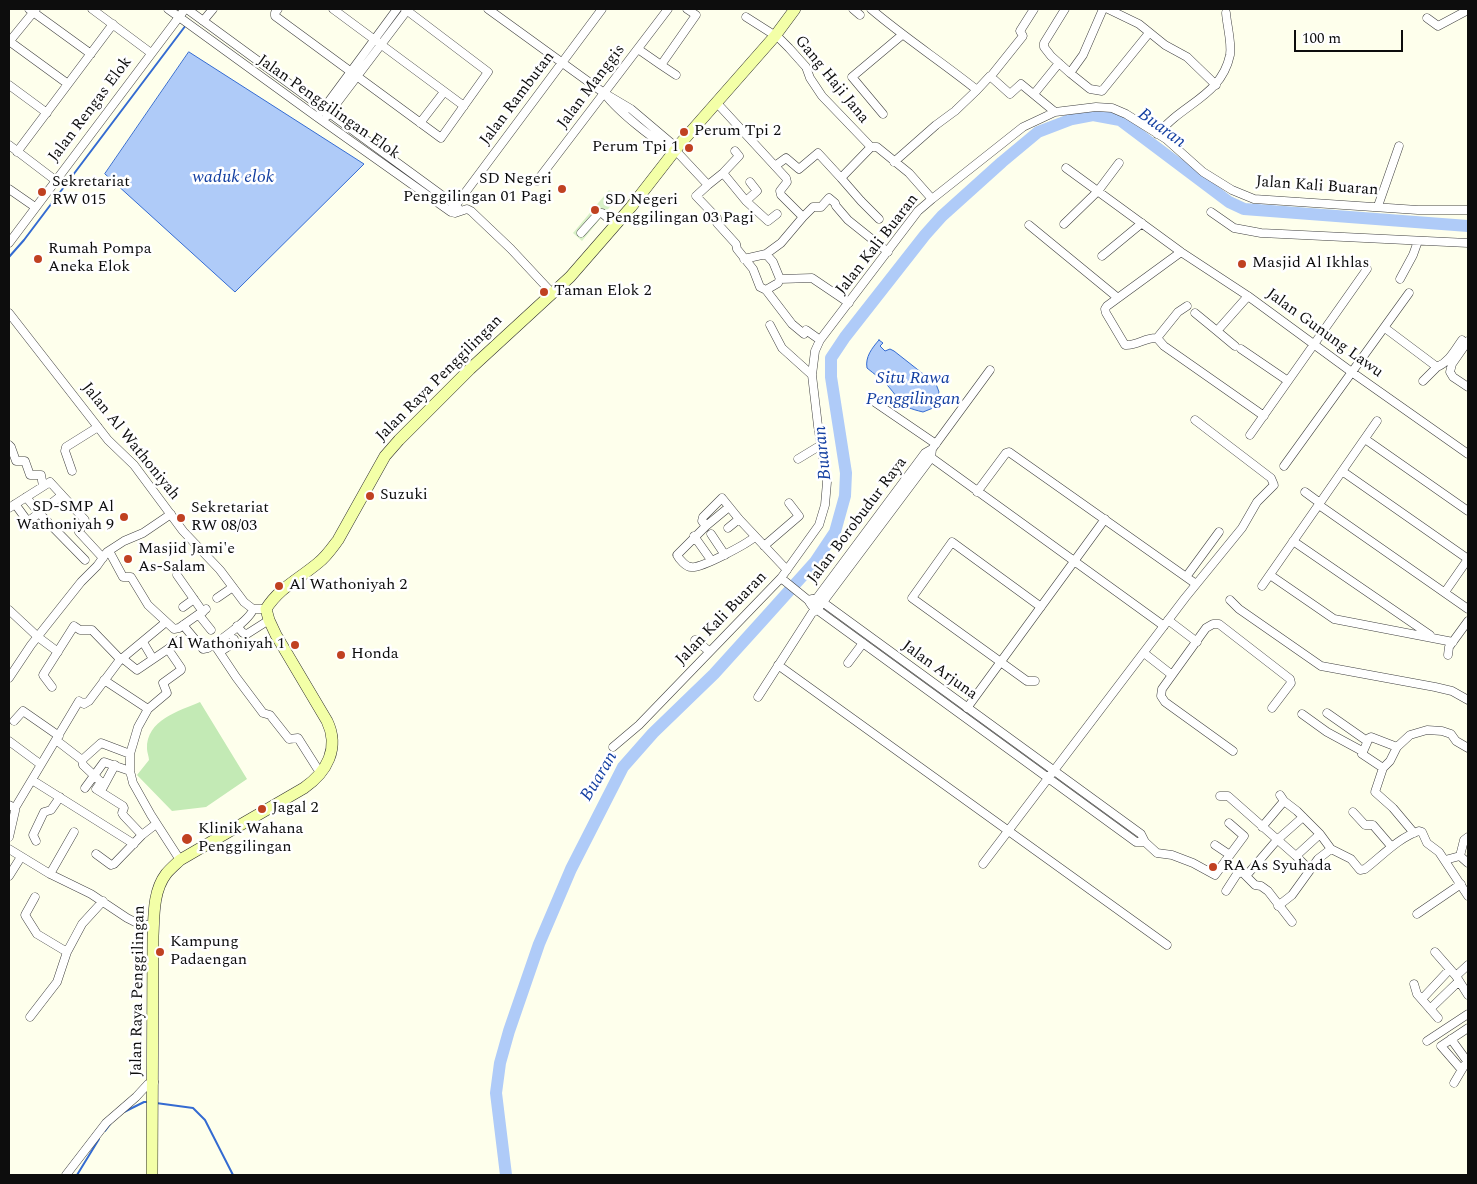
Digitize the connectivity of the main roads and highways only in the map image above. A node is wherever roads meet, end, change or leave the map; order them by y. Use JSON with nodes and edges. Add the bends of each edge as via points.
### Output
{"nodes":[{"id":1,"x":795,"y":9,"type":"edge"},
{"id":2,"x":152,"y":1175,"type":"edge"}],
"edges":[{"from":1,"to":2,"type":"main road","name":"Jalan Raya Penggilingan","via":[[586,260],[385,456],[331,550],[279,592],[267,615],[321,708],[332,730],[333,740],[329,758],[319,776],[304,788],[180,860],[160,885],[154,926]]}]}
